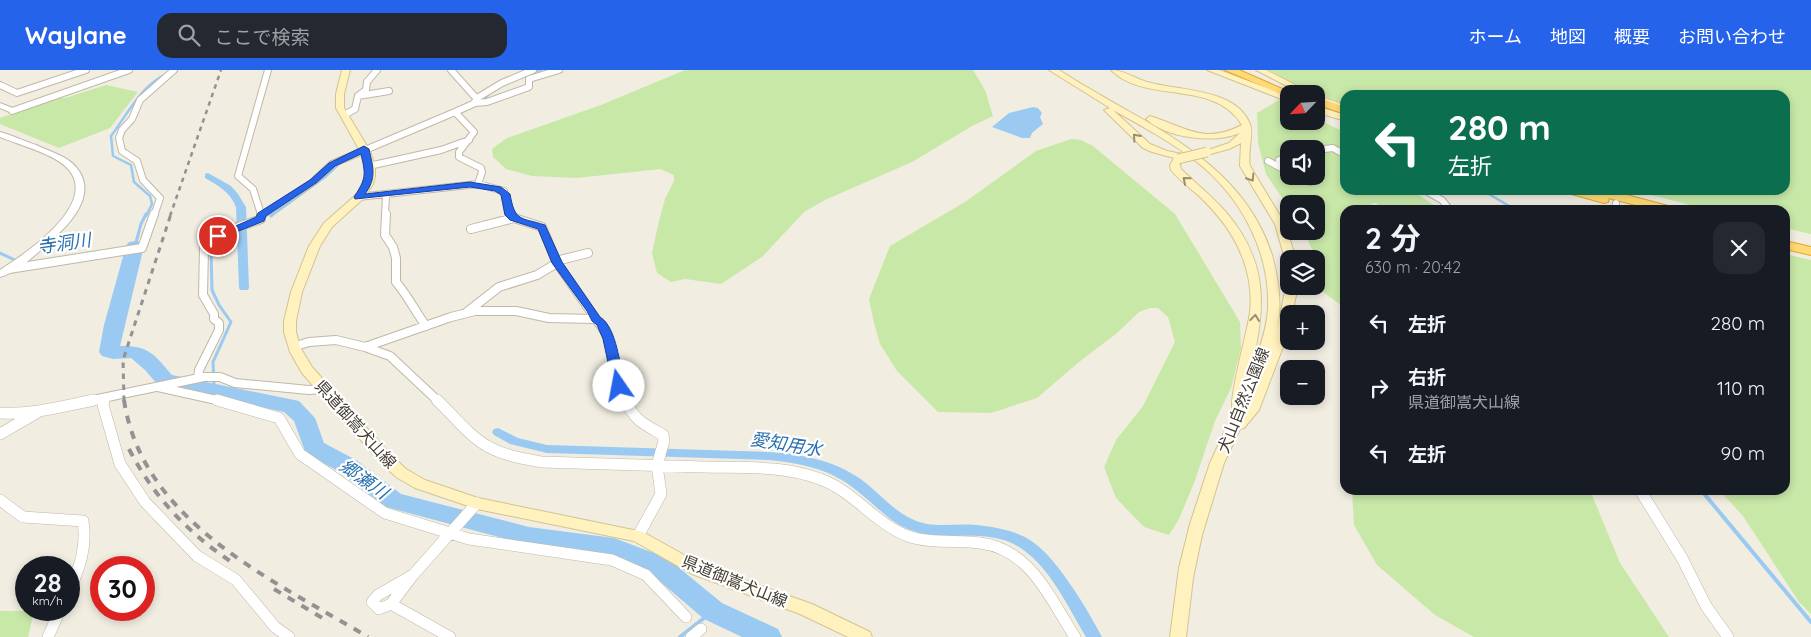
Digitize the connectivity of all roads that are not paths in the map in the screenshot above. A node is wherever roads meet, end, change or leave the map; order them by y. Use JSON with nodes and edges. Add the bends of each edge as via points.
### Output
{"nodes":[{"id":1,"x":86,"y":70,"type":"edge"},
{"id":2,"x":129,"y":70,"type":"edge"},
{"id":3,"x":268,"y":70,"type":"edge"},
{"id":4,"x":346,"y":70,"type":"edge"},
{"id":5,"x":377,"y":70,"type":"edge"},
{"id":6,"x":451,"y":70,"type":"edge"},
{"id":7,"x":533,"y":70,"type":"edge"},
{"id":8,"x":559,"y":70,"type":"edge"},
{"id":9,"x":1049,"y":70,"type":"edge"},
{"id":10,"x":1053,"y":70,"type":"edge"},
{"id":11,"x":1058,"y":70,"type":"edge"},
{"id":12,"x":1115,"y":70,"type":"edge"},
{"id":13,"x":1211,"y":70,"type":"edge"},
{"id":14,"x":1230,"y":70,"type":"edge"},
{"id":15,"x":1242,"y":70,"type":"edge"},
{"id":16,"x":1260,"y":70,"type":"edge"},
{"id":17,"x":173,"y":72,"type":"edge"},
{"id":18,"x":0,"y":85,"type":"edge"},
{"id":19,"x":1280,"y":85,"type":"edge"},
{"id":20,"x":1291,"y":85,"type":"edge"},
{"id":21,"x":1280,"y":90,"type":"edge"},
{"id":22,"x":388,"y":91,"type":"dead end"},
{"id":23,"x":358,"y":96,"type":"junction"},
{"id":24,"x":1280,"y":96,"type":"edge"},
{"id":25,"x":475,"y":100,"type":"junction"},
{"id":26,"x":1325,"y":101,"type":"edge"},
{"id":27,"x":0,"y":106,"type":"edge"},
{"id":28,"x":1340,"y":107,"type":"edge"},
{"id":29,"x":1325,"y":110,"type":"edge"},
{"id":30,"x":12,"y":111,"type":"junction"},
{"id":31,"x":455,"y":112,"type":"junction"},
{"id":32,"x":0,"y":115,"type":"edge"},
{"id":33,"x":344,"y":115,"type":"junction"},
{"id":34,"x":1340,"y":115,"type":"edge"},
{"id":35,"x":1246,"y":129,"type":"junction"},
{"id":36,"x":0,"y":134,"type":"edge"},
{"id":37,"x":470,"y":140,"type":"junction"},
{"id":38,"x":364,"y":149,"type":"junction"},
{"id":39,"x":1325,"y":149,"type":"edge"},
{"id":40,"x":1340,"y":152,"type":"edge"},
{"id":41,"x":1178,"y":158,"type":"junction"},
{"id":42,"x":1268,"y":160,"type":"dead end"},
{"id":43,"x":369,"y":166,"type":"junction"},
{"id":44,"x":1280,"y":167,"type":"edge"},
{"id":45,"x":478,"y":184,"type":"junction"},
{"id":46,"x":386,"y":195,"type":"junction"},
{"id":47,"x":1433,"y":195,"type":"edge"},
{"id":48,"x":1585,"y":195,"type":"edge"},
{"id":49,"x":1612,"y":195,"type":"edge"},
{"id":50,"x":358,"y":197,"type":"junction"},
{"id":51,"x":1446,"y":205,"type":"edge"},
{"id":52,"x":1612,"y":205,"type":"edge"},
{"id":53,"x":1650,"y":205,"type":"edge"},
{"id":54,"x":258,"y":218,"type":"junction"},
{"id":55,"x":514,"y":218,"type":"junction"},
{"id":56,"x":471,"y":229,"type":"dead end"},
{"id":57,"x":1790,"y":239,"type":"edge"},
{"id":58,"x":1811,"y":244,"type":"edge"},
{"id":59,"x":1790,"y":245,"type":"edge"},
{"id":60,"x":1288,"y":250,"type":"edge"},
{"id":61,"x":1811,"y":251,"type":"edge"},
{"id":62,"x":128,"y":252,"type":"joint"},
{"id":63,"x":588,"y":253,"type":"dead end"},
{"id":64,"x":557,"y":262,"type":"junction"},
{"id":65,"x":8,"y":269,"type":"edge"},
{"id":66,"x":1290,"y":295,"type":"edge"},
{"id":67,"x":467,"y":312,"type":"junction"},
{"id":68,"x":595,"y":319,"type":"junction"},
{"id":69,"x":426,"y":326,"type":"junction"},
{"id":70,"x":293,"y":347,"type":"junction"},
{"id":71,"x":366,"y":347,"type":"junction"},
{"id":72,"x":201,"y":378,"type":"junction"},
{"id":73,"x":161,"y":387,"type":"junction"},
{"id":74,"x":325,"y":389,"type":"junction"},
{"id":75,"x":104,"y":398,"type":"junction"},
{"id":76,"x":40,"y":410,"type":"junction"},
{"id":77,"x":0,"y":413,"type":"edge"},
{"id":78,"x":1238,"y":417,"type":"junction"},
{"id":79,"x":0,"y":434,"type":"edge"},
{"id":80,"x":1230,"y":437,"type":"junction"},
{"id":81,"x":657,"y":465,"type":"junction"},
{"id":82,"x":1643,"y":495,"type":"edge"},
{"id":83,"x":0,"y":500,"type":"edge"},
{"id":84,"x":473,"y":506,"type":"junction"},
{"id":85,"x":448,"y":534,"type":"junction"},
{"id":86,"x":638,"y":536,"type":"junction"},
{"id":87,"x":80,"y":563,"type":"edge"},
{"id":88,"x":413,"y":575,"type":"junction"},
{"id":89,"x":391,"y":604,"type":"junction"},
{"id":90,"x":686,"y":617,"type":"dead end"},
{"id":91,"x":55,"y":621,"type":"edge"},
{"id":92,"x":701,"y":629,"type":"dead end"},
{"id":93,"x":48,"y":637,"type":"edge"},
{"id":94,"x":289,"y":637,"type":"edge"},
{"id":95,"x":450,"y":637,"type":"edge"},
{"id":96,"x":691,"y":637,"type":"edge"},
{"id":97,"x":864,"y":637,"type":"edge"},
{"id":98,"x":1075,"y":637,"type":"edge"},
{"id":99,"x":1178,"y":637,"type":"edge"},
{"id":100,"x":1728,"y":637,"type":"edge"}],
"edges":[{"from":1,"to":18,"type":"street","via":[[17,93]]},
{"from":2,"to":30,"type":"street"},
{"from":3,"to":54,"type":"street","via":[[238,176],[256,192]]},
{"from":4,"to":33,"type":"main road","name":"県道御嵩犬山線","via":[[340,100]]},
{"from":5,"to":23,"type":"street","via":[[366,90]]},
{"from":6,"to":25,"type":"street"},
{"from":7,"to":25,"type":"street"},
{"from":8,"to":25,"type":"street","via":[[529,80],[529,87],[487,102]]},
{"from":41,"to":9,"type":"main road","one_way":true,"via":[[1146,148],[1112,113]]},
{"from":10,"to":78,"type":"main road","name":"犬山自然公園線","via":[[1148,126],[1201,162],[1229,189],[1256,226],[1272,274],[1274,309],[1263,354]]},
{"from":11,"to":35,"type":"main road","via":[[1135,112],[1183,133],[1217,137]]},
{"from":12,"to":35,"type":"main road","via":[[1132,80],[1217,100],[1241,114]]},
{"from":13,"to":24,"type":"main road"},
{"from":14,"to":21,"type":"highway"},
{"from":15,"to":19,"type":"highway"},
{"from":16,"to":20,"type":"main road"},
{"from":17,"to":62,"type":"street","via":[[140,100],[119,138],[122,152],[137,161],[143,180],[160,198],[142,248]]},
{"from":22,"to":23,"type":"street"},
{"from":23,"to":33,"type":"street","via":[[355,110]]},
{"from":25,"to":31,"type":"street"},
{"from":26,"to":28,"type":"highway"},
{"from":27,"to":30,"type":"street"},
{"from":29,"to":34,"type":"highway"},
{"from":30,"to":32,"type":"street"},
{"from":31,"to":37,"type":"street","via":[[474,132]]},
{"from":31,"to":38,"type":"street"},
{"from":33,"to":38,"type":"main road","name":"県道御嵩犬山線"},
{"from":35,"to":41,"type":"main road","bridge":true,"via":[[1240,141],[1232,145]]},
{"from":35,"to":60,"type":"main road","one_way":true,"via":[[1244,166],[1280,224]]},
{"from":36,"to":65,"type":"street","via":[[63,161],[73,168],[81,188],[70,216],[51,237]]},
{"from":37,"to":43,"type":"street"},
{"from":37,"to":45,"type":"street","via":[[459,152],[459,157],[481,168]]},
{"from":38,"to":43,"type":"main road","name":"県道御嵩犬山線"},
{"from":38,"to":54,"type":"street","via":[[332,164],[313,182]]},
{"from":39,"to":40,"type":"street","via":[[1333,148]]},
{"from":78,"to":41,"type":"main road","one_way":true,"via":[[1238,391],[1258,298],[1254,274],[1248,256],[1225,218],[1176,170]]},
{"from":42,"to":44,"type":"street"},
{"from":43,"to":50,"type":"main road","name":"県道御嵩犬山線","via":[[368,185]]},
{"from":45,"to":46,"type":"street"},
{"from":45,"to":55,"type":"street","via":[[504,191],[506,208]]},
{"from":46,"to":50,"type":"street"},
{"from":46,"to":69,"type":"street","via":[[386,235],[395,246],[396,282]]},
{"from":47,"to":51,"type":"street"},
{"from":48,"to":52,"type":"highway"},
{"from":49,"to":53,"type":"highway"},
{"from":50,"to":70,"type":"main road","name":"県道御嵩犬山線","via":[[327,227],[318,242],[290,312]]},
{"from":54,"to":72,"type":"street","via":[[218,236],[204,249],[203,295],[219,323],[219,330],[200,370]]},
{"from":55,"to":56,"type":"street"},
{"from":55,"to":64,"type":"street","via":[[542,227]]},
{"from":57,"to":58,"type":"highway"},
{"from":59,"to":61,"type":"highway"},
{"from":62,"to":65,"type":"street","via":[[103,253]]},
{"from":63,"to":64,"type":"street"},
{"from":64,"to":67,"type":"street","via":[[537,275],[499,287]]},
{"from":64,"to":68,"type":"street"},
{"from":66,"to":80,"type":"main road","via":[[1284,330],[1252,410]]},
{"from":67,"to":68,"type":"street","via":[[516,311],[549,318]]},
{"from":67,"to":69,"type":"street"},
{"from":68,"to":81,"type":"street","via":[[602,323],[608,339],[626,402],[641,423],[663,435]]},
{"from":69,"to":71,"type":"street"},
{"from":70,"to":71,"type":"street","via":[[336,340]]},
{"from":70,"to":74,"type":"main road","name":"県道御嵩犬山線","via":[[307,370]]},
{"from":71,"to":81,"type":"street","via":[[390,356],[481,442],[501,453],[529,461]]},
{"from":72,"to":73,"type":"street"},
{"from":72,"to":74,"type":"street","via":[[220,377],[244,384]]},
{"from":73,"to":75,"type":"street"},
{"from":73,"to":85,"type":"street","via":[[279,418],[285,423],[295,448],[308,461],[385,513]]},
{"from":74,"to":84,"type":"main road","name":"県道御嵩犬山線","via":[[401,473]]},
{"from":75,"to":76,"type":"street"},
{"from":75,"to":94,"type":"street","via":[[103,405],[120,464],[145,502],[197,556],[236,580],[275,627]]},
{"from":76,"to":77,"type":"street"},
{"from":76,"to":79,"type":"street"},
{"from":78,"to":80,"type":"main road","name":"犬山自然公園線"},
{"from":80,"to":99,"type":"main road","name":"犬山自然公園線","via":[[1216,464],[1191,550]]},
{"from":81,"to":86,"type":"street","via":[[661,494]]},
{"from":81,"to":98,"type":"street","via":[[798,471],[839,488],[883,523],[915,538],[999,546],[1033,571]]},
{"from":82,"to":100,"type":"street","via":[[1682,558],[1706,606]]},
{"from":83,"to":87,"type":"street","via":[[23,517],[83,521],[86,535]]},
{"from":84,"to":85,"type":"street"},
{"from":84,"to":86,"type":"main road","name":"県道御嵩犬山線"},
{"from":85,"to":88,"type":"street"},
{"from":85,"to":90,"type":"street","via":[[612,560],[646,574]]},
{"from":86,"to":97,"type":"main road","name":"県道御嵩犬山線","via":[[698,570],[806,609]]},
{"from":88,"to":89,"type":"street"},
{"from":88,"to":89,"type":"street","via":[[378,595],[372,602],[379,609]]},
{"from":89,"to":95,"type":"street"},
{"from":91,"to":93,"type":"street"},
{"from":92,"to":96,"type":"street"}]}
